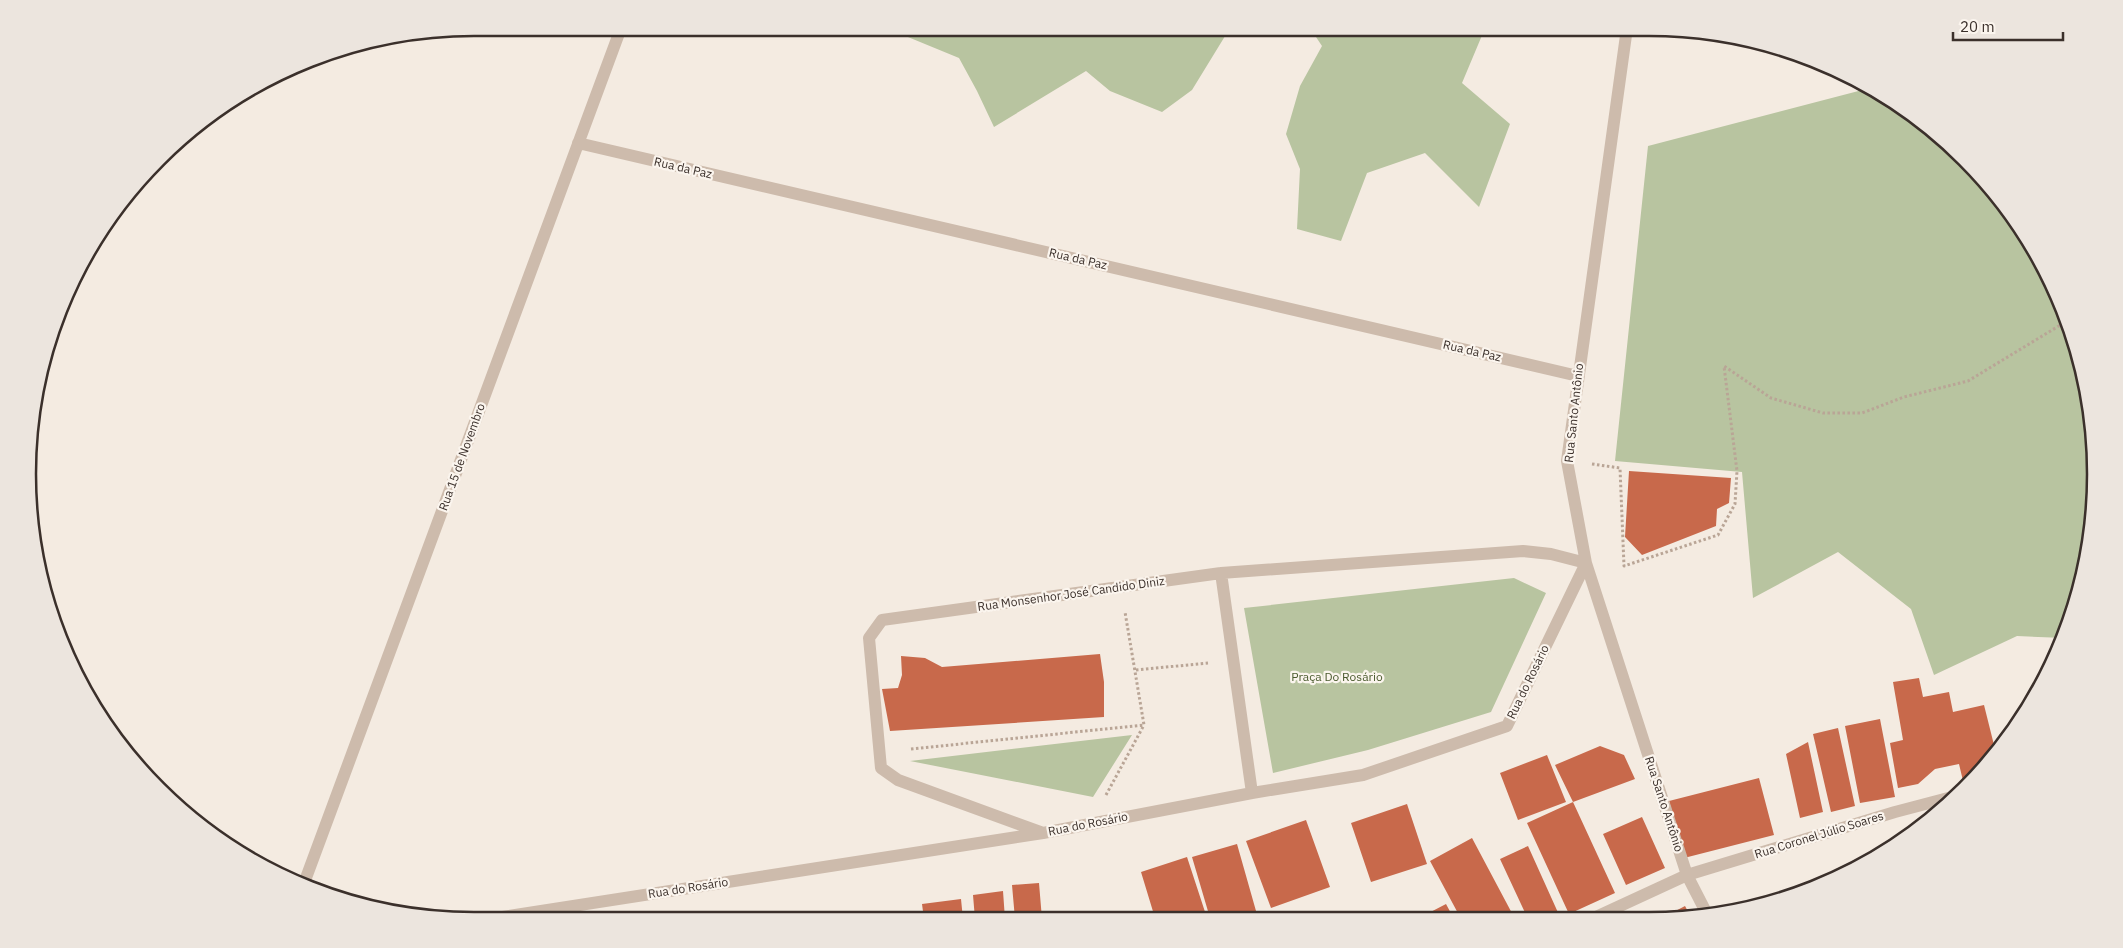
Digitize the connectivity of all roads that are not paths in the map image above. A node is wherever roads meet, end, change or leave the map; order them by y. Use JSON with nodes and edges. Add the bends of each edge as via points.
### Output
{"nodes":[{"id":1,"x":618,"y":36,"type":"edge"},
{"id":2,"x":1626,"y":36,"type":"edge"},
{"id":3,"x":578,"y":143,"type":"junction"},
{"id":4,"x":1578,"y":376,"type":"junction"},
{"id":5,"x":1586,"y":563,"type":"junction"},
{"id":6,"x":1221,"y":573,"type":"junction"},
{"id":7,"x":1252,"y":793,"type":"junction"},
{"id":8,"x":1942,"y":800,"type":"edge"},
{"id":9,"x":1043,"y":833,"type":"junction"},
{"id":10,"x":1687,"y":874,"type":"junction"},
{"id":11,"x":306,"y":878,"type":"edge"},
{"id":12,"x":1704,"y":908,"type":"edge"},
{"id":13,"x":569,"y":912,"type":"edge"},
{"id":14,"x":1607,"y":912,"type":"edge"}],
"edges":[{"from":1,"to":3,"type":"street","name":"Rua 15 de Novembro"},
{"from":2,"to":4,"type":"street","name":"Rua Santo Antônio"},
{"from":3,"to":4,"type":"street","name":"Rua da Paz"},
{"from":3,"to":11,"type":"street","name":"Rua 15 de Novembro"},
{"from":4,"to":5,"type":"street","name":"Rua Santo Antônio","via":[[1567,461]]},
{"from":5,"to":6,"type":"street","name":"Rua Monsenhor José Candido Diniz","via":[[1523,551]]},
{"from":5,"to":7,"type":"street","name":"Rua do Rosário","via":[[1507,726],[1363,775]]},
{"from":5,"to":10,"type":"street","name":"Rua Santo Antônio"},
{"from":6,"to":7,"type":"street"},
{"from":6,"to":9,"type":"street","name":"Rua Monsenhor José Candido Diniz","via":[[882,620],[869,638],[881,768],[898,780]]},
{"from":7,"to":9,"type":"street","name":"Rua do Rosário"},
{"from":8,"to":10,"type":"street","name":"Rua Coronel Júlio Soares"},
{"from":9,"to":13,"type":"street","name":"Rua do Rosário"},
{"from":10,"to":12,"type":"street","name":"Rua Santo Antônio"},
{"from":10,"to":14,"type":"street","name":"Rua Coronel Júlio Soares"}]}
